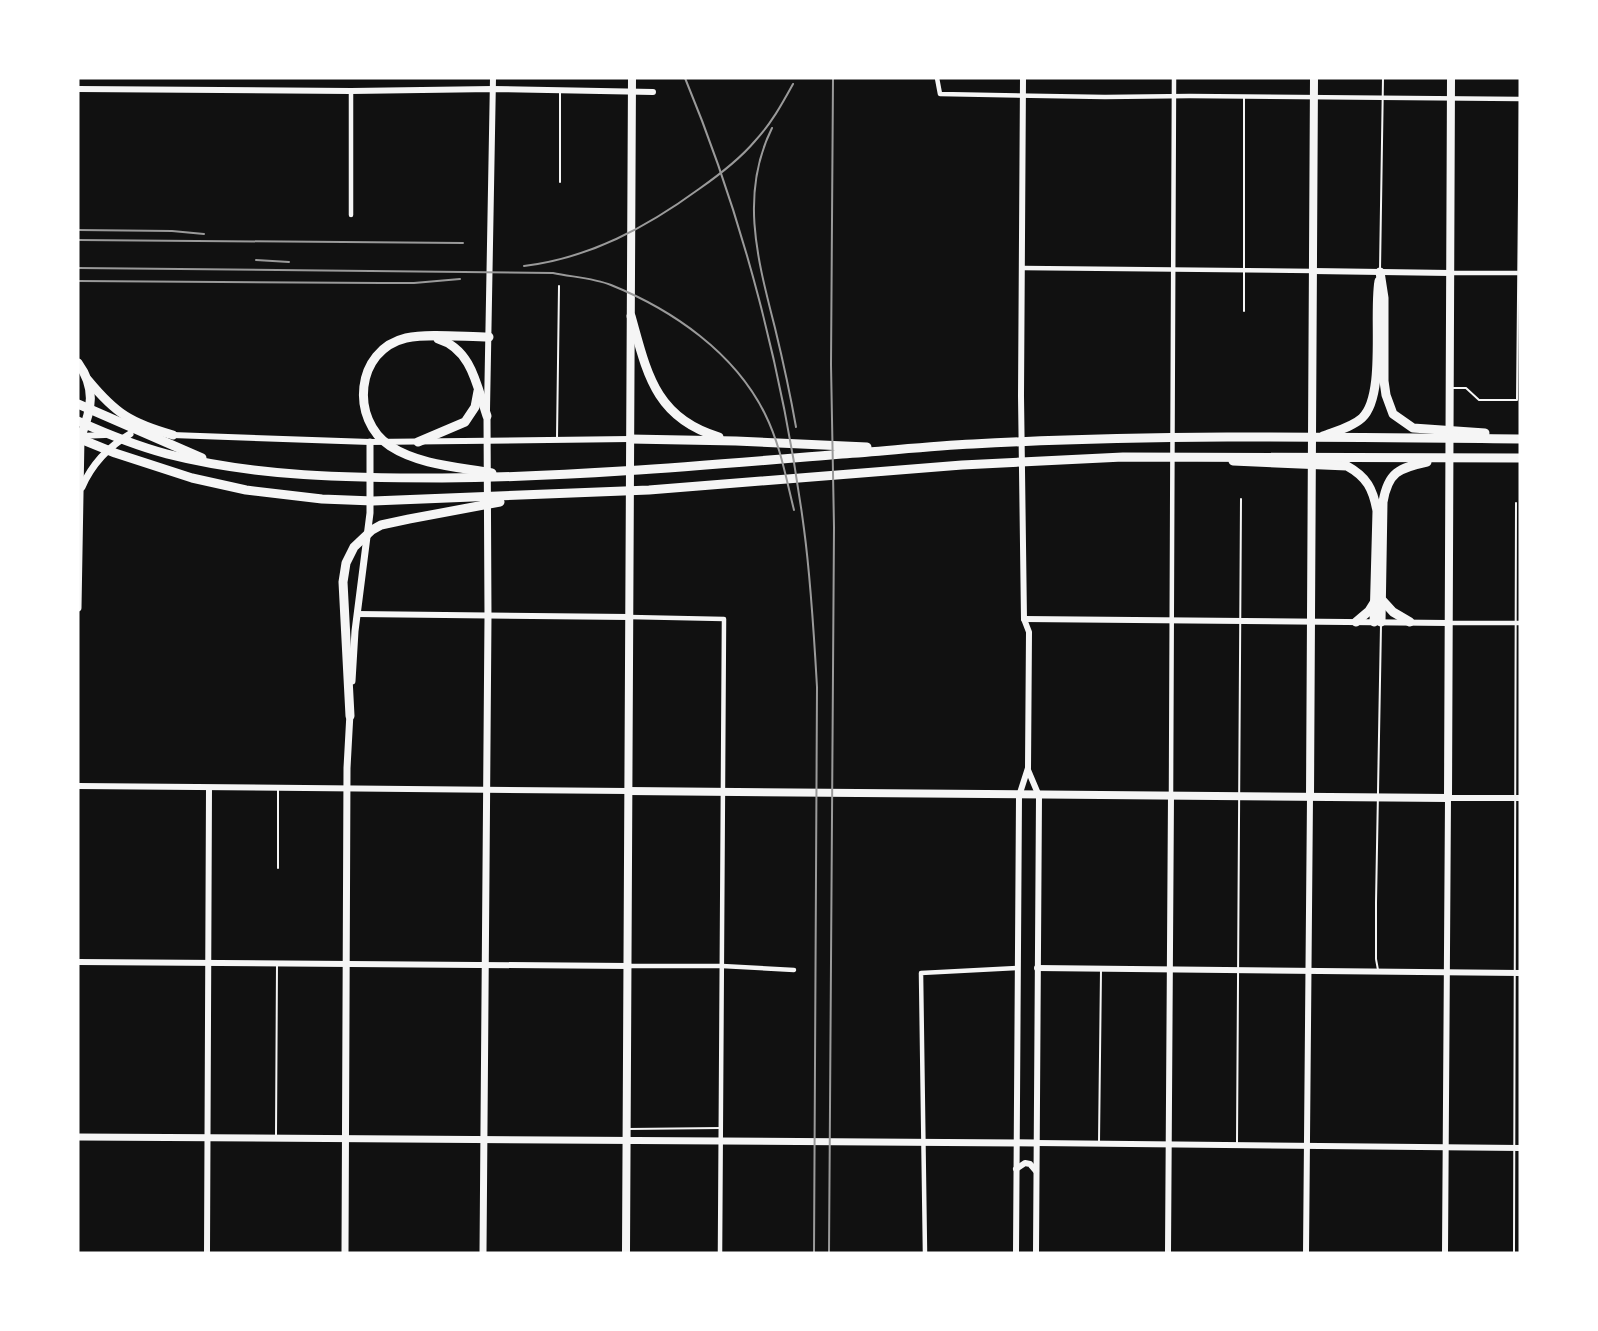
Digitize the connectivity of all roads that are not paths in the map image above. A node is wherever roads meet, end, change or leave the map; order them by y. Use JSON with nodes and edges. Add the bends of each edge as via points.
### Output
{"nodes":[{"id":1,"x":493,"y":78,"type":"edge"},
{"id":2,"x":632,"y":78,"type":"edge"},
{"id":3,"x":938,"y":78,"type":"edge"},
{"id":4,"x":1023,"y":78,"type":"edge"},
{"id":5,"x":1174,"y":78,"type":"edge"},
{"id":6,"x":1314,"y":78,"type":"edge"},
{"id":7,"x":1383,"y":78,"type":"edge"},
{"id":8,"x":1451,"y":78,"type":"edge"},
{"id":9,"x":78,"y":89,"type":"edge"},
{"id":10,"x":493,"y":89,"type":"junction"},
{"id":11,"x":560,"y":90,"type":"junction"},
{"id":12,"x":351,"y":91,"type":"junction"},
{"id":13,"x":653,"y":92,"type":"dead end"},
{"id":14,"x":1520,"y":93,"type":"edge"},
{"id":15,"x":1023,"y":94,"type":"junction"},
{"id":16,"x":1174,"y":97,"type":"junction"},
{"id":17,"x":1244,"y":97,"type":"junction"},
{"id":18,"x":1314,"y":98,"type":"junction"},
{"id":19,"x":1383,"y":98,"type":"junction"},
{"id":20,"x":1451,"y":98,"type":"junction"},
{"id":21,"x":1520,"y":99,"type":"edge"},
{"id":22,"x":560,"y":182,"type":"dead end"},
{"id":23,"x":351,"y":215,"type":"dead end"},
{"id":24,"x":1023,"y":268,"type":"junction"},
{"id":25,"x":1174,"y":271,"type":"junction"},
{"id":26,"x":1313,"y":271,"type":"junction"},
{"id":27,"x":1245,"y":272,"type":"junction"},
{"id":28,"x":1380,"y":272,"type":"junction"},
{"id":29,"x":1450,"y":273,"type":"junction"},
{"id":30,"x":1519,"y":273,"type":"edge"},
{"id":31,"x":559,"y":286,"type":"dead end"},
{"id":32,"x":1244,"y":311,"type":"dead end"},
{"id":33,"x":631,"y":315,"type":"joint"},
{"id":34,"x":428,"y":337,"type":"junction"},
{"id":35,"x":489,"y":338,"type":"junction"},
{"id":36,"x":635,"y":348,"type":"junction"},
{"id":37,"x":79,"y":364,"type":"edge"},
{"id":38,"x":88,"y":381,"type":"junction"},
{"id":39,"x":1450,"y":388,"type":"junction"},
{"id":40,"x":478,"y":389,"type":"junction"},
{"id":41,"x":78,"y":404,"type":"edge"},
{"id":42,"x":487,"y":416,"type":"junction"},
{"id":43,"x":78,"y":421,"type":"edge"},
{"id":44,"x":1412,"y":433,"type":"junction"},
{"id":45,"x":130,"y":434,"type":"junction"},
{"id":46,"x":173,"y":435,"type":"junction"},
{"id":47,"x":79,"y":436,"type":"edge"},
{"id":48,"x":1318,"y":437,"type":"junction"},
{"id":49,"x":1520,"y":438,"type":"edge"},
{"id":50,"x":630,"y":439,"type":"junction"},
{"id":51,"x":487,"y":440,"type":"junction"},
{"id":52,"x":557,"y":441,"type":"junction"},
{"id":53,"x":733,"y":441,"type":"junction"},
{"id":54,"x":370,"y":442,"type":"junction"},
{"id":55,"x":418,"y":442,"type":"junction"},
{"id":56,"x":906,"y":449,"type":"junction"},
{"id":57,"x":1520,"y":458,"type":"edge"},
{"id":58,"x":1412,"y":461,"type":"junction"},
{"id":59,"x":1347,"y":462,"type":"junction"},
{"id":60,"x":212,"y":463,"type":"junction"},
{"id":61,"x":512,"y":477,"type":"junction"},
{"id":62,"x":81,"y":490,"type":"junction"},
{"id":63,"x":532,"y":496,"type":"junction"},
{"id":64,"x":1242,"y":500,"type":"dead end"},
{"id":65,"x":1516,"y":503,"type":"dead end"},
{"id":66,"x":1379,"y":601,"type":"junction"},
{"id":67,"x":78,"y":608,"type":"edge"},
{"id":68,"x":357,"y":614,"type":"junction"},
{"id":69,"x":488,"y":616,"type":"junction"},
{"id":70,"x":629,"y":617,"type":"junction"},
{"id":71,"x":1024,"y":619,"type":"junction"},
{"id":72,"x":1173,"y":620,"type":"junction"},
{"id":73,"x":1241,"y":621,"type":"junction"},
{"id":74,"x":1311,"y":621,"type":"junction"},
{"id":75,"x":1356,"y":622,"type":"junction"},
{"id":76,"x":1378,"y":622,"type":"junction"},
{"id":77,"x":1410,"y":622,"type":"junction"},
{"id":78,"x":1448,"y":623,"type":"junction"},
{"id":79,"x":1519,"y":623,"type":"edge"},
{"id":80,"x":350,"y":716,"type":"junction"},
{"id":81,"x":1028,"y":768,"type":"junction"},
{"id":82,"x":78,"y":786,"type":"edge"},
{"id":83,"x":209,"y":788,"type":"junction"},
{"id":84,"x":278,"y":789,"type":"junction"},
{"id":85,"x":348,"y":789,"type":"junction"},
{"id":86,"x":487,"y":791,"type":"junction"},
{"id":87,"x":628,"y":791,"type":"junction"},
{"id":88,"x":1171,"y":795,"type":"junction"},
{"id":89,"x":1240,"y":796,"type":"junction"},
{"id":90,"x":1310,"y":796,"type":"junction"},
{"id":91,"x":1379,"y":797,"type":"junction"},
{"id":92,"x":1448,"y":798,"type":"junction"},
{"id":93,"x":1518,"y":798,"type":"edge"},
{"id":94,"x":278,"y":868,"type":"dead end"},
{"id":95,"x":78,"y":962,"type":"edge"},
{"id":96,"x":277,"y":962,"type":"junction"},
{"id":97,"x":208,"y":963,"type":"junction"},
{"id":98,"x":346,"y":963,"type":"junction"},
{"id":99,"x":486,"y":965,"type":"junction"},
{"id":100,"x":628,"y":966,"type":"junction"},
{"id":101,"x":722,"y":966,"type":"junction"},
{"id":102,"x":1017,"y":968,"type":"junction"},
{"id":103,"x":1037,"y":968,"type":"junction"},
{"id":104,"x":794,"y":970,"type":"dead end"},
{"id":105,"x":1101,"y":970,"type":"junction"},
{"id":106,"x":1170,"y":971,"type":"junction"},
{"id":107,"x":1239,"y":971,"type":"junction"},
{"id":108,"x":1308,"y":972,"type":"junction"},
{"id":109,"x":1378,"y":972,"type":"junction"},
{"id":110,"x":1447,"y":973,"type":"junction"},
{"id":111,"x":1517,"y":973,"type":"edge"},
{"id":112,"x":721,"y":1128,"type":"junction"},
{"id":113,"x":628,"y":1129,"type":"junction"},
{"id":114,"x":78,"y":1137,"type":"edge"},
{"id":115,"x":208,"y":1138,"type":"junction"},
{"id":116,"x":276,"y":1138,"type":"junction"},
{"id":117,"x":345,"y":1139,"type":"junction"},
{"id":118,"x":484,"y":1140,"type":"junction"},
{"id":119,"x":627,"y":1141,"type":"junction"},
{"id":120,"x":1036,"y":1143,"type":"junction"},
{"id":121,"x":1017,"y":1144,"type":"junction"},
{"id":122,"x":1099,"y":1144,"type":"junction"},
{"id":123,"x":1169,"y":1145,"type":"junction"},
{"id":124,"x":1237,"y":1146,"type":"junction"},
{"id":125,"x":1307,"y":1146,"type":"junction"},
{"id":126,"x":1445,"y":1147,"type":"junction"},
{"id":127,"x":1516,"y":1148,"type":"edge"},
{"id":128,"x":1016,"y":1169,"type":"junction"},
{"id":129,"x":1036,"y":1171,"type":"junction"},
{"id":130,"x":207,"y":1253,"type":"edge"},
{"id":131,"x":345,"y":1253,"type":"edge"},
{"id":132,"x":483,"y":1253,"type":"edge"},
{"id":133,"x":626,"y":1253,"type":"edge"},
{"id":134,"x":720,"y":1253,"type":"edge"},
{"id":135,"x":925,"y":1253,"type":"edge"},
{"id":136,"x":1016,"y":1253,"type":"edge"},
{"id":137,"x":1036,"y":1253,"type":"edge"},
{"id":138,"x":1168,"y":1253,"type":"edge"},
{"id":139,"x":1306,"y":1253,"type":"edge"},
{"id":140,"x":1445,"y":1253,"type":"edge"},
{"id":141,"x":1514,"y":1253,"type":"edge"}],
"edges":[{"from":1,"to":10,"type":"street"},
{"from":2,"to":33,"type":"main road"},
{"from":3,"to":15,"type":"street","via":[[940,94]]},
{"from":4,"to":15,"type":"street"},
{"from":5,"to":16,"type":"street"},
{"from":6,"to":18,"type":"main road"},
{"from":7,"to":19,"type":"lane"},
{"from":8,"to":20,"type":"main road"},
{"from":9,"to":12,"type":"street"},
{"from":10,"to":11,"type":"street"},
{"from":10,"to":12,"type":"street"},
{"from":10,"to":35,"type":"street"},
{"from":11,"to":13,"type":"street"},
{"from":11,"to":22,"type":"lane"},
{"from":12,"to":23,"type":"street"},
{"from":14,"to":21,"type":"lane"},
{"from":15,"to":16,"type":"street"},
{"from":15,"to":24,"type":"street"},
{"from":16,"to":17,"type":"street"},
{"from":16,"to":25,"type":"street"},
{"from":17,"to":18,"type":"street"},
{"from":17,"to":27,"type":"lane"},
{"from":18,"to":19,"type":"street"},
{"from":18,"to":26,"type":"main road"},
{"from":19,"to":20,"type":"street"},
{"from":19,"to":28,"type":"lane"},
{"from":20,"to":21,"type":"street"},
{"from":20,"to":29,"type":"main road"},
{"from":21,"to":30,"type":"lane"},
{"from":24,"to":25,"type":"street"},
{"from":24,"to":71,"type":"street"},
{"from":25,"to":27,"type":"street"},
{"from":25,"to":72,"type":"street"},
{"from":26,"to":27,"type":"street"},
{"from":26,"to":28,"type":"street"},
{"from":26,"to":74,"type":"main road"},
{"from":27,"to":32,"type":"lane"},
{"from":28,"to":29,"type":"street"},
{"from":28,"to":44,"type":"highway","via":[[1386,395],[1393,414]]},
{"from":28,"to":48,"type":"highway","via":[[1375,391],[1368,412],[1349,426]]},
{"from":29,"to":30,"type":"street"},
{"from":29,"to":39,"type":"main road"},
{"from":30,"to":39,"type":"lane","via":[[1517,400],[1479,400],[1466,388]]},
{"from":31,"to":52,"type":"lane"},
{"from":33,"to":36,"type":"highway"},
{"from":34,"to":35,"type":"highway"},
{"from":34,"to":40,"type":"highway","via":[[460,350],[468,360]]},
{"from":34,"to":61,"type":"highway","via":[[406,338],[384,348],[372,361],[363,395],[366,417],[375,433],[398,451],[425,461]]},
{"from":35,"to":42,"type":"street"},
{"from":36,"to":50,"type":"main road"},
{"from":36,"to":53,"type":"highway","via":[[655,389],[672,412],[693,428]]},
{"from":37,"to":38,"type":"highway"},
{"from":38,"to":46,"type":"highway","via":[[122,416]]},
{"from":38,"to":47,"type":"highway","via":[[92,398]]},
{"from":39,"to":78,"type":"main road"},
{"from":40,"to":42,"type":"highway"},
{"from":40,"to":55,"type":"highway","via":[[475,406],[465,422]]},
{"from":41,"to":60,"type":"highway"},
{"from":42,"to":51,"type":"main road"},
{"from":43,"to":60,"type":"highway","via":[[141,446]]},
{"from":44,"to":48,"type":"highway"},
{"from":44,"to":49,"type":"highway"},
{"from":45,"to":46,"type":"street"},
{"from":45,"to":47,"type":"street"},
{"from":45,"to":62,"type":"main road","via":[[99,458]]},
{"from":46,"to":54,"type":"street"},
{"from":47,"to":62,"type":"main road"},
{"from":47,"to":63,"type":"highway","via":[[114,453],[192,478],[246,490],[373,501]]},
{"from":48,"to":56,"type":"highway","via":[[1209,437]]},
{"from":50,"to":52,"type":"street"},
{"from":50,"to":53,"type":"highway"},
{"from":50,"to":70,"type":"main road"},
{"from":51,"to":52,"type":"street"},
{"from":51,"to":55,"type":"street"},
{"from":51,"to":69,"type":"main road"},
{"from":53,"to":56,"type":"highway"},
{"from":54,"to":55,"type":"street"},
{"from":54,"to":68,"type":"main road","via":[[370,513]]},
{"from":56,"to":61,"type":"highway"},
{"from":57,"to":58,"type":"highway"},
{"from":58,"to":59,"type":"highway"},
{"from":58,"to":66,"type":"highway","via":[[1395,473],[1386,487]]},
{"from":59,"to":63,"type":"highway","via":[[1233,462],[1221,456],[1123,457]]},
{"from":59,"to":66,"type":"highway","via":[[1369,483],[1374,495]]},
{"from":60,"to":61,"type":"highway","via":[[287,475]]},
{"from":62,"to":67,"type":"main road"},
{"from":63,"to":80,"type":"highway","via":[[381,525],[354,547],[343,582]]},
{"from":64,"to":73,"type":"lane"},
{"from":65,"to":79,"type":"lane"},
{"from":66,"to":75,"type":"highway"},
{"from":66,"to":76,"type":"highway"},
{"from":66,"to":77,"type":"highway"},
{"from":68,"to":69,"type":"street"},
{"from":68,"to":80,"type":"main road"},
{"from":69,"to":70,"type":"street"},
{"from":69,"to":86,"type":"main road"},
{"from":70,"to":87,"type":"main road"},
{"from":70,"to":101,"type":"street","via":[[724,619]]},
{"from":71,"to":72,"type":"street"},
{"from":71,"to":81,"type":"street","via":[[1029,632]]},
{"from":72,"to":73,"type":"street"},
{"from":72,"to":88,"type":"street"},
{"from":73,"to":74,"type":"street"},
{"from":73,"to":89,"type":"lane"},
{"from":74,"to":75,"type":"street"},
{"from":74,"to":90,"type":"main road"},
{"from":75,"to":76,"type":"street"},
{"from":76,"to":77,"type":"street"},
{"from":76,"to":91,"type":"lane"},
{"from":77,"to":78,"type":"street"},
{"from":78,"to":79,"type":"street"},
{"from":78,"to":92,"type":"main road"},
{"from":79,"to":93,"type":"lane"},
{"from":80,"to":85,"type":"main road"},
{"from":81,"to":102,"type":"street","via":[[1019,796]]},
{"from":81,"to":103,"type":"street","via":[[1039,796]]},
{"from":82,"to":83,"type":"street"},
{"from":83,"to":84,"type":"street"},
{"from":83,"to":97,"type":"street"},
{"from":84,"to":85,"type":"street"},
{"from":84,"to":94,"type":"lane"},
{"from":85,"to":86,"type":"street"},
{"from":85,"to":98,"type":"main road"},
{"from":86,"to":87,"type":"street"},
{"from":86,"to":99,"type":"main road"},
{"from":87,"to":88,"type":"main road"},
{"from":87,"to":100,"type":"main road"},
{"from":88,"to":89,"type":"main road"},
{"from":88,"to":106,"type":"street"},
{"from":89,"to":90,"type":"main road"},
{"from":89,"to":107,"type":"lane"},
{"from":90,"to":91,"type":"main road"},
{"from":90,"to":108,"type":"street"},
{"from":91,"to":92,"type":"main road"},
{"from":91,"to":109,"type":"lane"},
{"from":92,"to":93,"type":"street"},
{"from":92,"to":110,"type":"street"},
{"from":93,"to":111,"type":"lane"},
{"from":95,"to":97,"type":"street"},
{"from":96,"to":97,"type":"street"},
{"from":96,"to":98,"type":"street"},
{"from":96,"to":116,"type":"lane"},
{"from":97,"to":115,"type":"street"},
{"from":98,"to":99,"type":"street"},
{"from":98,"to":117,"type":"main road"},
{"from":99,"to":100,"type":"street"},
{"from":99,"to":118,"type":"main road"},
{"from":100,"to":101,"type":"street"},
{"from":100,"to":113,"type":"main road"},
{"from":101,"to":104,"type":"street"},
{"from":101,"to":112,"type":"street"},
{"from":102,"to":121,"type":"street"},
{"from":102,"to":135,"type":"street","via":[[921,973]]},
{"from":103,"to":105,"type":"street"},
{"from":103,"to":120,"type":"street"},
{"from":105,"to":106,"type":"street"},
{"from":105,"to":122,"type":"lane"},
{"from":106,"to":107,"type":"street"},
{"from":106,"to":123,"type":"street"},
{"from":107,"to":108,"type":"street"},
{"from":107,"to":124,"type":"lane"},
{"from":108,"to":109,"type":"street"},
{"from":108,"to":125,"type":"street"},
{"from":109,"to":110,"type":"street"},
{"from":110,"to":111,"type":"street"},
{"from":110,"to":126,"type":"street"},
{"from":111,"to":127,"type":"lane"},
{"from":112,"to":113,"type":"lane"},
{"from":112,"to":134,"type":"street"},
{"from":113,"to":119,"type":"main road"},
{"from":114,"to":115,"type":"main road"},
{"from":115,"to":116,"type":"main road"},
{"from":115,"to":130,"type":"street"},
{"from":116,"to":117,"type":"main road"},
{"from":117,"to":118,"type":"main road"},
{"from":117,"to":131,"type":"main road"},
{"from":118,"to":119,"type":"main road"},
{"from":118,"to":132,"type":"main road"},
{"from":119,"to":121,"type":"main road"},
{"from":119,"to":133,"type":"main road"},
{"from":120,"to":121,"type":"main road"},
{"from":120,"to":122,"type":"street"},
{"from":120,"to":129,"type":"street"},
{"from":121,"to":128,"type":"street"},
{"from":122,"to":123,"type":"street"},
{"from":123,"to":124,"type":"street"},
{"from":123,"to":138,"type":"street"},
{"from":124,"to":125,"type":"street"},
{"from":125,"to":126,"type":"street"},
{"from":125,"to":139,"type":"street"},
{"from":126,"to":127,"type":"street"},
{"from":126,"to":140,"type":"street"},
{"from":127,"to":141,"type":"lane"},
{"from":128,"to":129,"type":"street","via":[[1025,1163]]},
{"from":128,"to":136,"type":"street"},
{"from":129,"to":137,"type":"street"}]}
